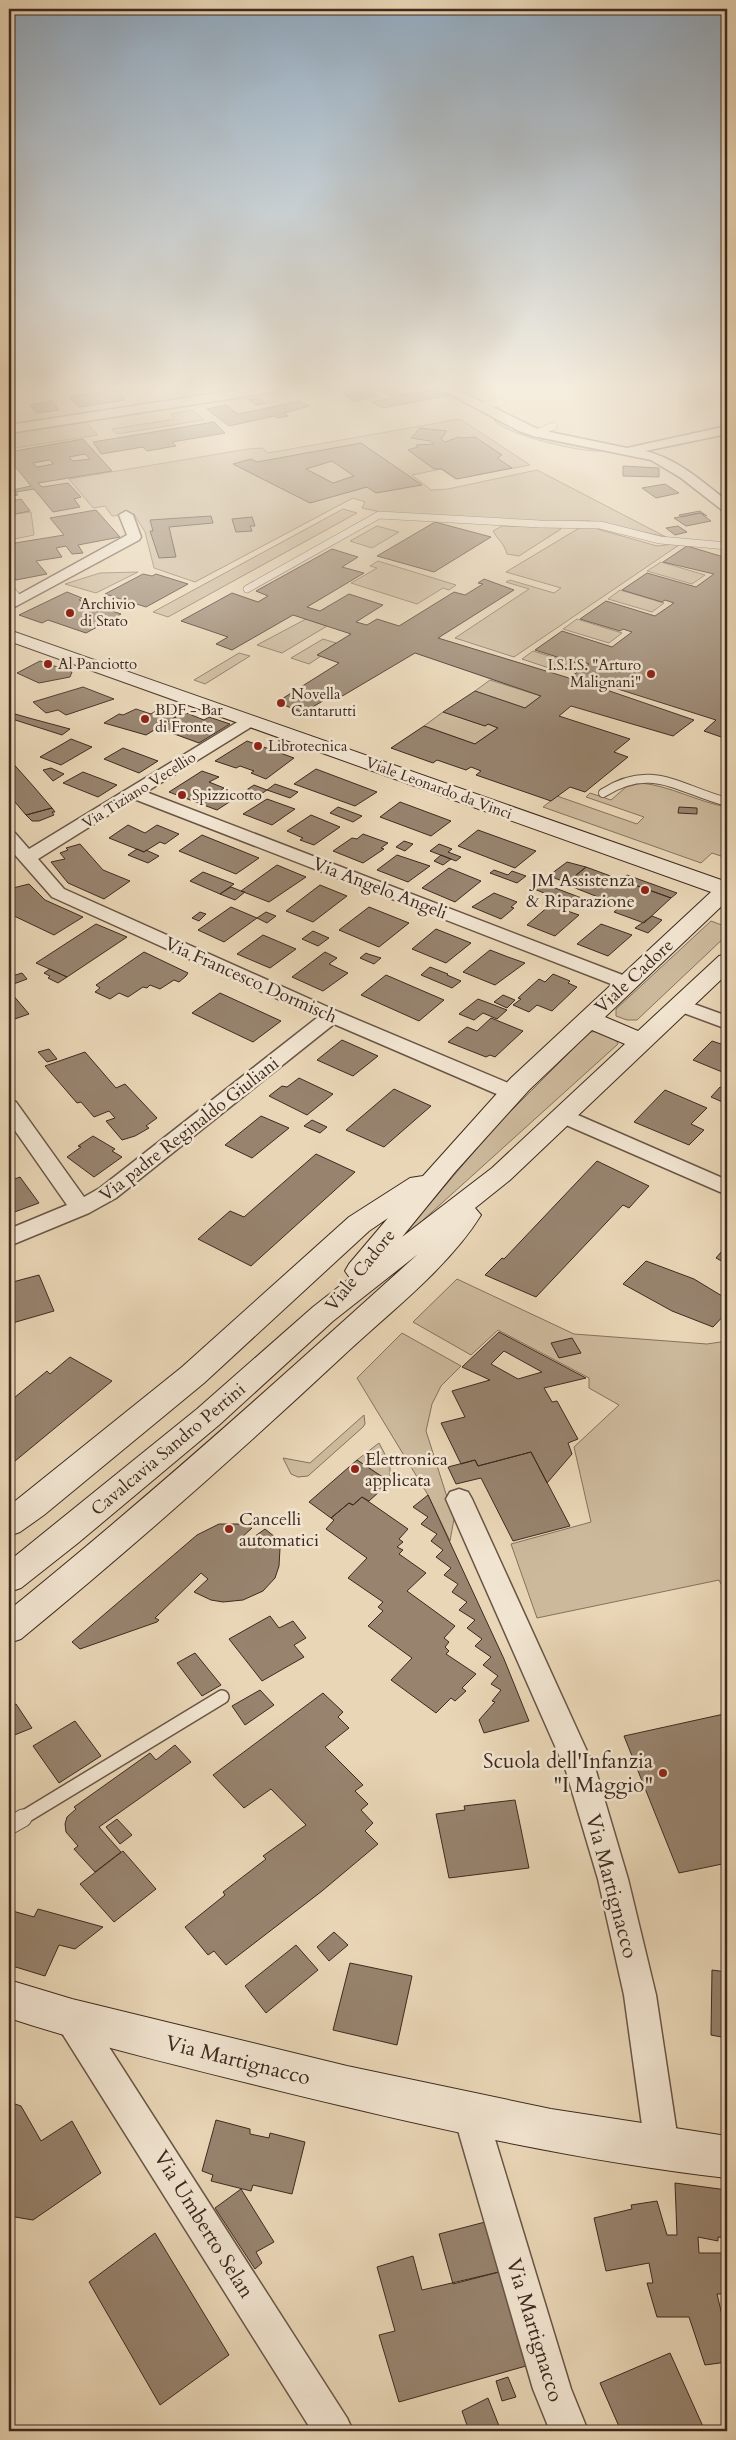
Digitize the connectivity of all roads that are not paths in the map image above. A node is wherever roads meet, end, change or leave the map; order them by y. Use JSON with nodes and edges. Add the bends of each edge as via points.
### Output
{"nodes":[{"id":1,"x":126,"y":515,"type":"dead end"},
{"id":2,"x":727,"y":546,"type":"edge"},
{"id":3,"x":9,"y":586,"type":"edge"},
{"id":4,"x":246,"y":589,"type":"dead end"},
{"id":5,"x":14,"y":603,"type":"edge"},
{"id":6,"x":9,"y":635,"type":"edge"},
{"id":7,"x":250,"y":721,"type":"junction"},
{"id":8,"x":133,"y":793,"type":"junction"},
{"id":9,"x":603,"y":793,"type":"dead end"},
{"id":10,"x":727,"y":802,"type":"edge"},
{"id":11,"x":9,"y":838,"type":"edge"},
{"id":12,"x":27,"y":858,"type":"junction"},
{"id":13,"x":727,"y":890,"type":"edge"},
{"id":14,"x":727,"y":961,"type":"edge"},
{"id":15,"x":626,"y":983,"type":"junction"},
{"id":16,"x":680,"y":1005,"type":"junction"},
{"id":17,"x":332,"y":1016,"type":"junction"},
{"id":18,"x":591,"y":1016,"type":"junction"},
{"id":19,"x":727,"y":1023,"type":"edge"},
{"id":20,"x":645,"y":1038,"type":"junction"},
{"id":21,"x":513,"y":1093,"type":"junction"},
{"id":22,"x":9,"y":1106,"type":"edge"},
{"id":23,"x":564,"y":1116,"type":"junction"},
{"id":24,"x":446,"y":1166,"type":"junction"},
{"id":25,"x":500,"y":1174,"type":"junction"},
{"id":26,"x":727,"y":1188,"type":"edge"},
{"id":27,"x":81,"y":1208,"type":"junction"},
{"id":28,"x":9,"y":1238,"type":"edge"},
{"id":29,"x":323,"y":1314,"type":"junction"},
{"id":30,"x":459,"y":1499,"type":"dead end"},
{"id":31,"x":21,"y":1515,"type":"edge"},
{"id":32,"x":9,"y":1530,"type":"edge"},
{"id":33,"x":9,"y":1579,"type":"edge"},
{"id":34,"x":9,"y":1629,"type":"edge"},
{"id":35,"x":222,"y":1697,"type":"dead end"},
{"id":36,"x":9,"y":1826,"type":"edge"},
{"id":37,"x":9,"y":1999,"type":"edge"},
{"id":38,"x":72,"y":2019,"type":"junction"},
{"id":39,"x":470,"y":2112,"type":"junction"},
{"id":40,"x":662,"y":2147,"type":"junction"},
{"id":41,"x":727,"y":2158,"type":"edge"},
{"id":42,"x":334,"y":2431,"type":"edge"},
{"id":43,"x":569,"y":2431,"type":"edge"}],
"edges":[{"from":1,"to":5,"type":"street","via":[[134,537]]},
{"from":2,"to":4,"type":"lane","via":[[660,540],[600,525],[379,515]]},
{"from":3,"to":5,"type":"lane"},
{"from":6,"to":7,"type":"main road","name":"Viale Leonardo da Vinci"},
{"from":7,"to":8,"type":"street","name":"Via Tiziano Vecellio"},
{"from":7,"to":13,"type":"main road","name":"Viale Leonardo da Vinci"},
{"from":8,"to":12,"type":"street","name":"Via Tiziano Vecellio"},
{"from":8,"to":15,"type":"street","name":"Via Angelo Angeli"},
{"from":9,"to":10,"type":"lane","via":[[621,780],[646,777]]},
{"from":11,"to":12,"type":"street","name":"Via Francesco Dormisch"},
{"from":12,"to":17,"type":"street","name":"Via Francesco Dormisch","via":[[58,893]]},
{"from":13,"to":15,"type":"main road","name":"Viale Cadore"},
{"from":14,"to":16,"type":"main road","name":"Viale Cadore"},
{"from":15,"to":18,"type":"main road","name":"Viale Cadore"},
{"from":16,"to":19,"type":"street"},
{"from":16,"to":20,"type":"main road","name":"Viale Cadore"},
{"from":17,"to":21,"type":"street","name":"Via Francesco Dormisch"},
{"from":17,"to":27,"type":"street","name":"Via padre Reginaldo Giuliani","via":[[117,1188]]},
{"from":18,"to":20,"type":"main road"},
{"from":18,"to":21,"type":"main road","name":"Viale Cadore"},
{"from":20,"to":23,"type":"main road","name":"Viale Cadore"},
{"from":21,"to":24,"type":"main road","name":"Viale Cadore"},
{"from":22,"to":27,"type":"street"},
{"from":23,"to":25,"type":"main road","name":"Viale Cadore"},
{"from":23,"to":26,"type":"street"},
{"from":24,"to":29,"type":"main road","name":"Viale Cadore"},
{"from":24,"to":31,"type":"main road","via":[[359,1224],[193,1375]]},
{"from":25,"to":29,"type":"main road","name":"Viale Cadore"},
{"from":25,"to":34,"type":"main road","via":[[434,1255],[237,1436]]},
{"from":27,"to":28,"type":"street","name":"Via padre Reginaldo Giuliani"},
{"from":29,"to":33,"type":"main road","name":"Cavalcavia Sandro Pertini","via":[[208,1417]]},
{"from":30,"to":40,"type":"street","name":"Via Martignacco","via":[[581,1771],[613,1879],[640,1995]]},
{"from":31,"to":32,"type":"main road"},
{"from":35,"to":36,"type":"lane"},
{"from":37,"to":38,"type":"main road","name":"Via Martignacco"},
{"from":38,"to":39,"type":"main road","name":"Via Martignacco","via":[[347,2087]]},
{"from":38,"to":42,"type":"street","name":"Via Umberto Selan"},
{"from":39,"to":40,"type":"main road","name":"Via Martignacco","via":[[551,2130]]},
{"from":39,"to":43,"type":"street","name":"Via Martignacco","via":[[552,2389]]},
{"from":40,"to":41,"type":"main road","name":"Via Martignacco"}]}
